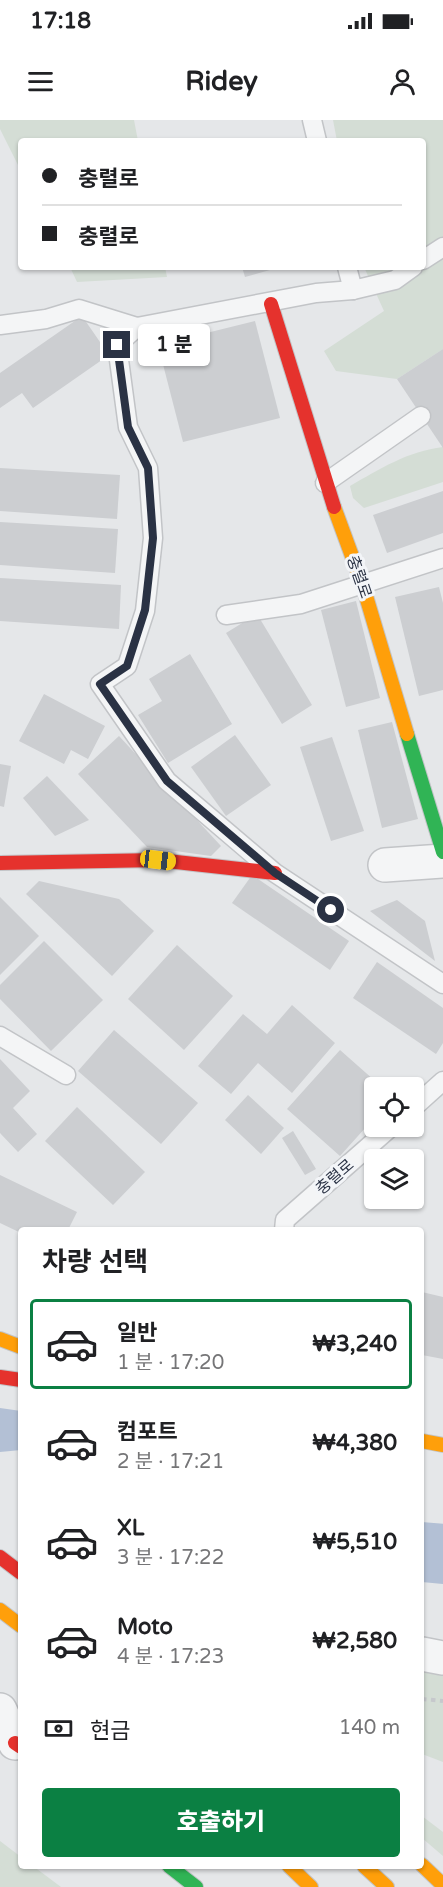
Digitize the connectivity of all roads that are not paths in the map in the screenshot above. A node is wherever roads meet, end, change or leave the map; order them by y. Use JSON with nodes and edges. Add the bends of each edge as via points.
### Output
{"nodes":[{"id":1,"x":312,"y":120,"type":"edge"},
{"id":2,"x":316,"y":138,"type":"edge"},
{"id":3,"x":443,"y":247,"type":"edge"},
{"id":4,"x":426,"y":258,"type":"edge"},
{"id":5,"x":348,"y":270,"type":"edge"},
{"id":6,"x":409,"y":270,"type":"edge"},
{"id":7,"x":353,"y":290,"type":"junction"},
{"id":8,"x":271,"y":304,"type":"junction"},
{"id":9,"x":0,"y":325,"type":"edge"},
{"id":10,"x":136,"y":327,"type":"junction"},
{"id":11,"x":421,"y":416,"type":"dead end"},
{"id":12,"x":325,"y":483,"type":"junction"},
{"id":13,"x":443,"y":558,"type":"edge"},
{"id":14,"x":363,"y":586,"type":"junction"},
{"id":15,"x":226,"y":615,"type":"dead end"},
{"id":16,"x":443,"y":852,"type":"edge"},
{"id":17,"x":443,"y":861,"type":"edge"},
{"id":18,"x":0,"y":863,"type":"edge"},
{"id":19,"x":385,"y":865,"type":"dead end"},
{"id":20,"x":275,"y":873,"type":"junction"},
{"id":21,"x":443,"y":984,"type":"edge"},
{"id":22,"x":0,"y":1036,"type":"edge"},
{"id":23,"x":66,"y":1075,"type":"dead end"},
{"id":24,"x":443,"y":1081,"type":"edge"},
{"id":25,"x":424,"y":1098,"type":"edge"},
{"id":26,"x":379,"y":1137,"type":"edge"},
{"id":27,"x":284,"y":1227,"type":"edge"},
{"id":28,"x":0,"y":1339,"type":"edge"},
{"id":29,"x":18,"y":1346,"type":"edge"},
{"id":30,"x":0,"y":1377,"type":"edge"},
{"id":31,"x":18,"y":1380,"type":"edge"},
{"id":32,"x":424,"y":1442,"type":"edge"},
{"id":33,"x":443,"y":1445,"type":"edge"},
{"id":34,"x":0,"y":1557,"type":"edge"},
{"id":35,"x":18,"y":1571,"type":"edge"},
{"id":36,"x":0,"y":1610,"type":"edge"},
{"id":37,"x":18,"y":1624,"type":"edge"},
{"id":38,"x":424,"y":1654,"type":"edge"},
{"id":39,"x":443,"y":1658,"type":"edge"},
{"id":40,"x":0,"y":1710,"type":"edge"},
{"id":41,"x":14,"y":1744,"type":"edge"},
{"id":42,"x":424,"y":1867,"type":"edge"},
{"id":43,"x":173,"y":1869,"type":"edge"},
{"id":44,"x":292,"y":1869,"type":"edge"},
{"id":45,"x":367,"y":1869,"type":"edge"},
{"id":46,"x":443,"y":1885,"type":"edge"},
{"id":47,"x":196,"y":1887,"type":"edge"},
{"id":48,"x":311,"y":1887,"type":"edge"},
{"id":49,"x":387,"y":1887,"type":"edge"}],
"edges":[{"from":1,"to":2,"type":"lane"},
{"from":3,"to":4,"type":"lane"},
{"from":5,"to":7,"type":"lane"},
{"from":6,"to":7,"type":"lane","via":[[395,280]]},
{"from":7,"to":8,"type":"lane","via":[[316,293]]},
{"from":8,"to":10,"type":"lane"},
{"from":8,"to":12,"type":"main road","name":"충렬로"},
{"from":9,"to":10,"type":"lane","via":[[46,319],[78,309]]},
{"from":10,"to":20,"type":"lane","via":[[117,345],[128,427],[148,468],[153,538],[150,569],[145,610],[127,666],[100,684],[167,781]]},
{"from":11,"to":12,"type":"lane"},
{"from":12,"to":14,"type":"main road","name":"충렬로"},
{"from":13,"to":14,"type":"lane"},
{"from":14,"to":15,"type":"lane","via":[[301,604]]},
{"from":14,"to":16,"type":"main road","name":"충렬로"},
{"from":17,"to":19,"type":"street"},
{"from":18,"to":20,"type":"main road","via":[[158,860]]},
{"from":20,"to":21,"type":"lane"},
{"from":22,"to":23,"type":"lane"},
{"from":24,"to":25,"type":"lane"},
{"from":26,"to":27,"type":"lane","name":"충렬로","via":[[285,1220]]},
{"from":28,"to":29,"type":"main road"},
{"from":30,"to":31,"type":"main road"},
{"from":32,"to":33,"type":"main road"},
{"from":34,"to":35,"type":"main road"},
{"from":36,"to":37,"type":"main road"},
{"from":38,"to":39,"type":"street"},
{"from":40,"to":41,"type":"street"},
{"from":42,"to":46,"type":"main road"},
{"from":43,"to":47,"type":"main road"},
{"from":44,"to":48,"type":"main road"},
{"from":45,"to":49,"type":"main road"}]}
